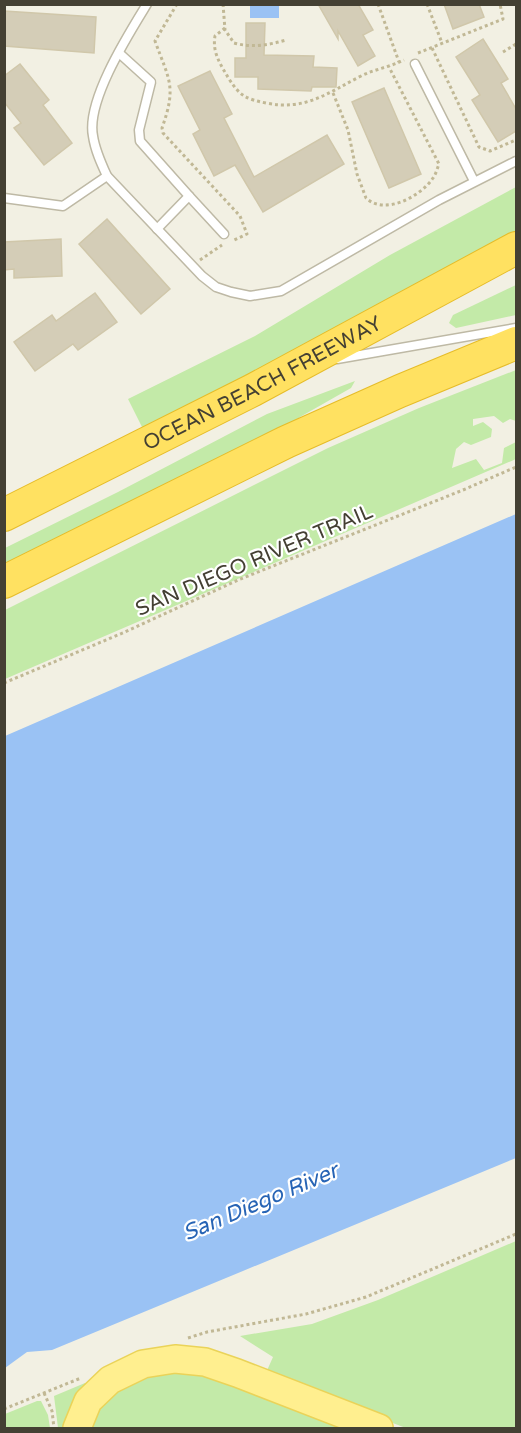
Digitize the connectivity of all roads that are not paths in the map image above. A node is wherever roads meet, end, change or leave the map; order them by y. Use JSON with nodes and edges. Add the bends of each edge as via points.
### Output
{"nodes":[{"id":1,"x":147,"y":4,"type":"edge"},
{"id":2,"x":119,"y":53,"type":"junction"},
{"id":3,"x":415,"y":64,"type":"dead end"},
{"id":4,"x":516,"y":161,"type":"edge"},
{"id":5,"x":107,"y":176,"type":"junction"},
{"id":6,"x":474,"y":181,"type":"junction"},
{"id":7,"x":189,"y":196,"type":"junction"},
{"id":8,"x":4,"y":198,"type":"edge"},
{"id":9,"x":157,"y":228,"type":"junction"},
{"id":10,"x":224,"y":234,"type":"dead end"},
{"id":11,"x":516,"y":248,"type":"edge"},
{"id":12,"x":516,"y":328,"type":"edge"},
{"id":13,"x":516,"y":343,"type":"edge"},
{"id":14,"x":299,"y":365,"type":"junction"},
{"id":15,"x":4,"y":515,"type":"edge"},
{"id":16,"x":4,"y":582,"type":"edge"},
{"id":17,"x":76,"y":1428,"type":"edge"},
{"id":18,"x":379,"y":1428,"type":"edge"}],
"edges":[{"from":1,"to":2,"type":"lane"},
{"from":2,"to":5,"type":"lane","via":[[92,118],[92,135]]},
{"from":2,"to":7,"type":"lane","via":[[151,82],[140,141]]},
{"from":3,"to":6,"type":"lane"},
{"from":4,"to":6,"type":"lane"},
{"from":5,"to":8,"type":"lane","via":[[63,206]]},
{"from":5,"to":9,"type":"lane"},
{"from":6,"to":9,"type":"lane","via":[[281,291],[250,296],[216,287]]},
{"from":7,"to":9,"type":"lane"},
{"from":7,"to":10,"type":"lane"},
{"from":11,"to":14,"type":"highway","name":"OCEAN BEACH FREEWAY"},
{"from":12,"to":14,"type":"lane"},
{"from":13,"to":16,"type":"highway","via":[[286,441]]},
{"from":14,"to":15,"type":"highway","name":"OCEAN BEACH FREEWAY"},
{"from":17,"to":18,"type":"main road","via":[[88,1401],[110,1380],[143,1364],[175,1359],[205,1362]]}]}
